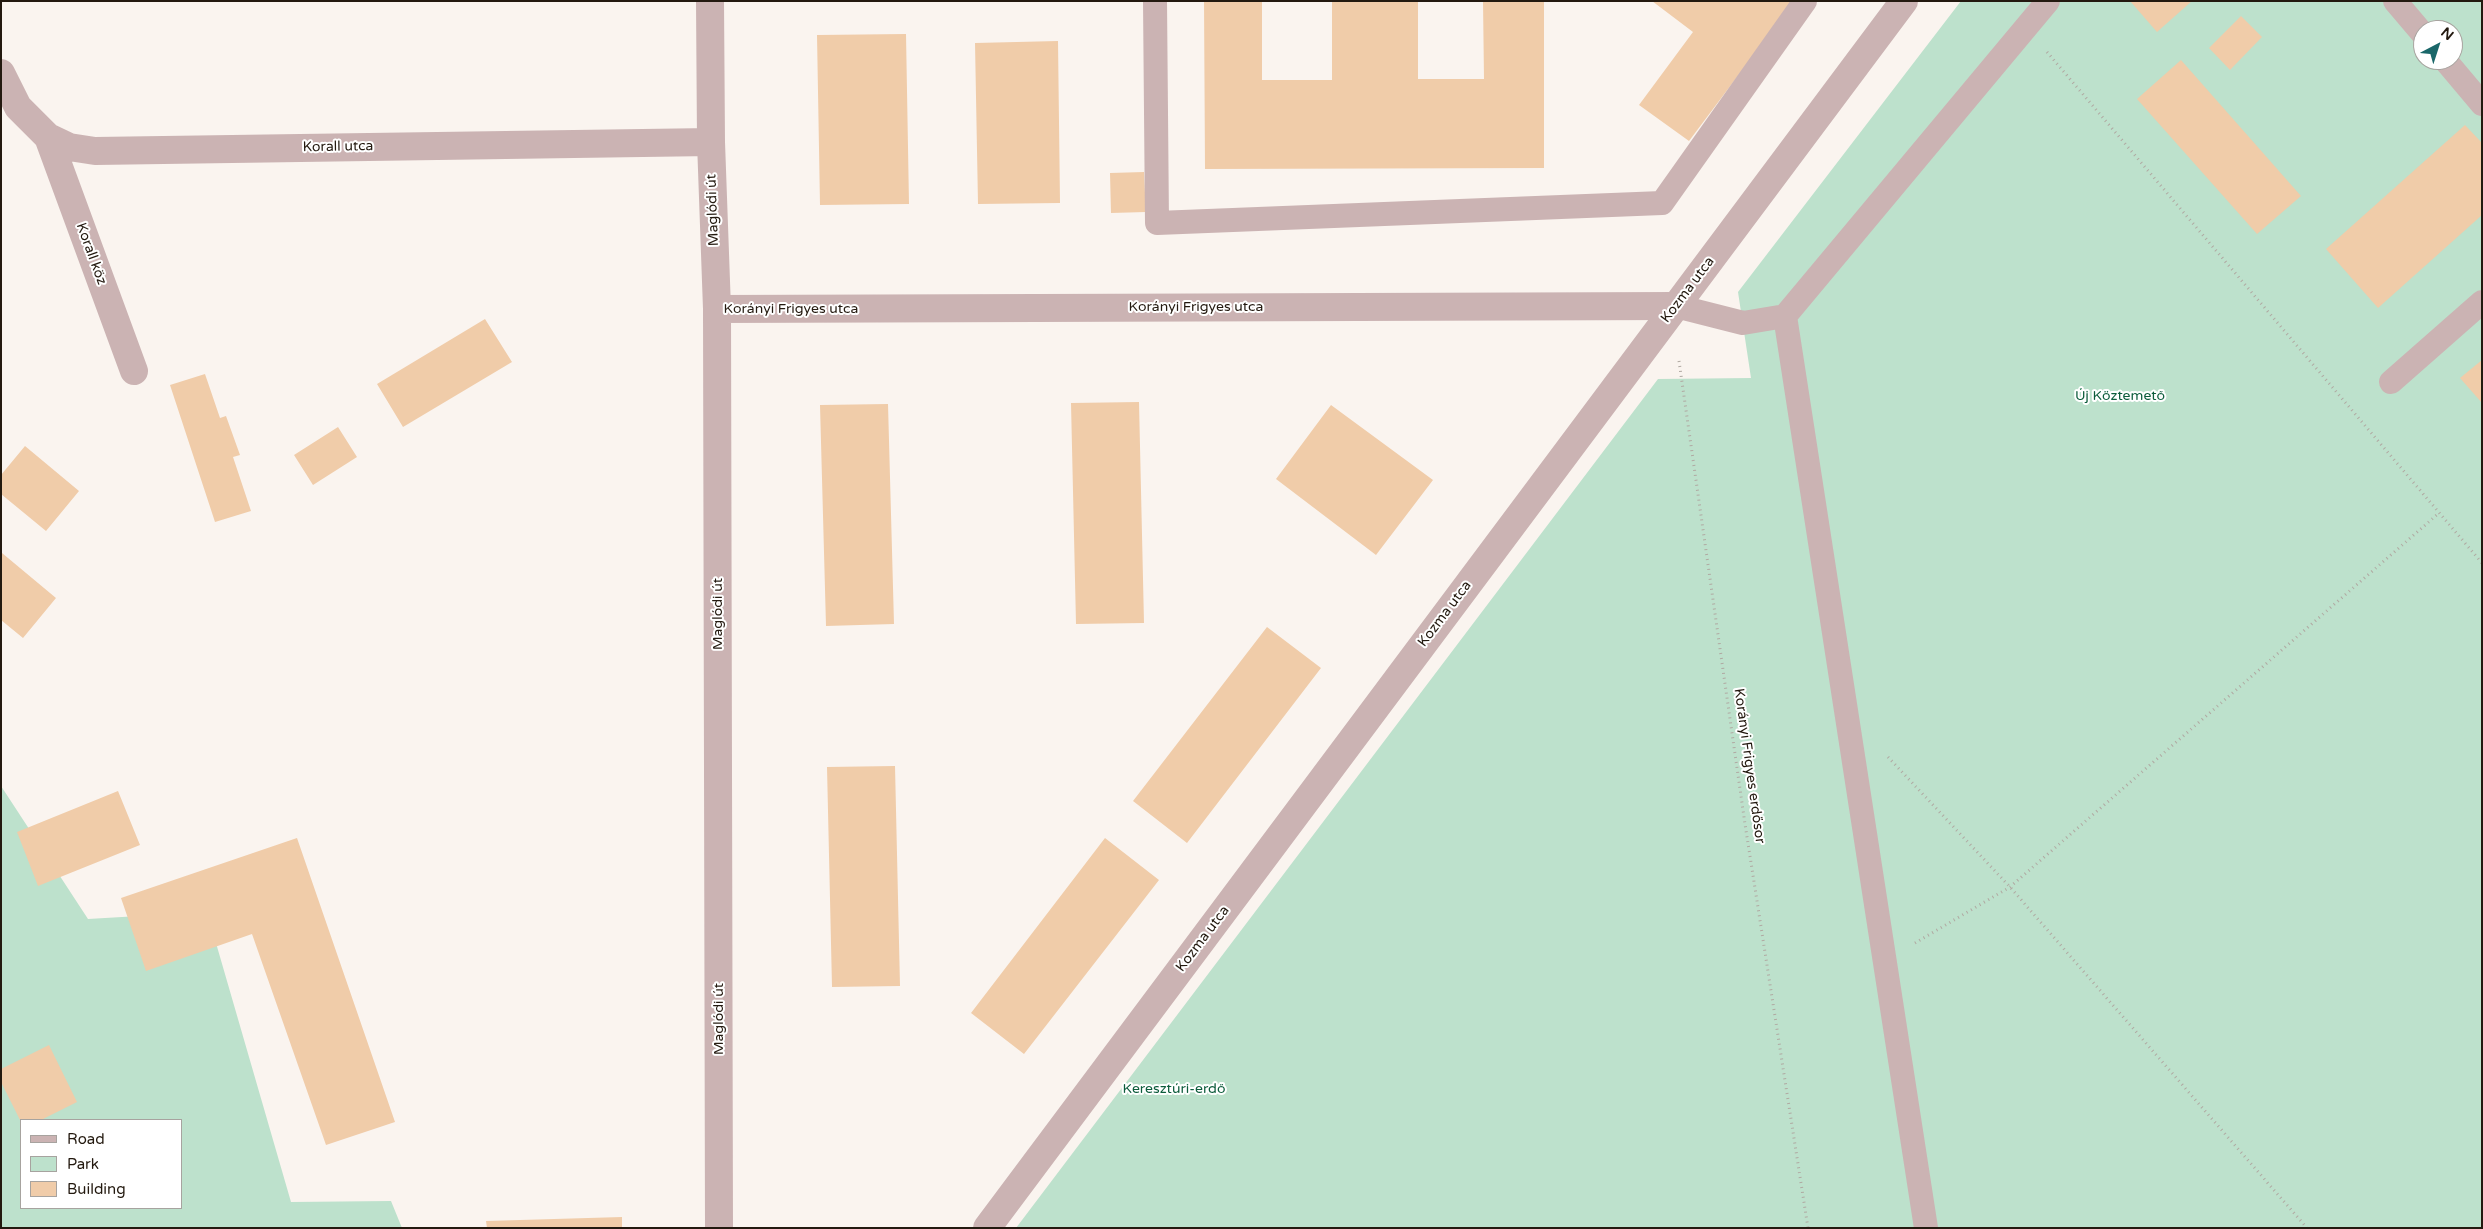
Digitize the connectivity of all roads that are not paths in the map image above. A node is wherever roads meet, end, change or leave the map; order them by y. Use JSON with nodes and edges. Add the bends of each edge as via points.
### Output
{"nodes":[{"id":1,"x":710,"y":1,"type":"edge"},
{"id":2,"x":1155,"y":1,"type":"edge"},
{"id":3,"x":1804,"y":1,"type":"edge"},
{"id":4,"x":1904,"y":1,"type":"edge"},
{"id":5,"x":2048,"y":1,"type":"edge"},
{"id":6,"x":2396,"y":1,"type":"edge"},
{"id":7,"x":2413,"y":22,"type":"edge"},
{"id":8,"x":2453,"y":70,"type":"edge"},
{"id":9,"x":1,"y":73,"type":"edge"},
{"id":10,"x":2482,"y":104,"type":"edge"},
{"id":11,"x":48,"y":136,"type":"junction"},
{"id":12,"x":711,"y":142,"type":"junction"},
{"id":13,"x":2482,"y":302,"type":"edge"},
{"id":14,"x":1676,"y":306,"type":"junction"},
{"id":15,"x":717,"y":309,"type":"junction"},
{"id":16,"x":1785,"y":316,"type":"junction"},
{"id":17,"x":134,"y":371,"type":"dead end"},
{"id":18,"x":2390,"y":382,"type":"dead end"},
{"id":19,"x":720,"y":1228,"type":"edge"},
{"id":20,"x":987,"y":1228,"type":"edge"},
{"id":21,"x":1926,"y":1228,"type":"edge"}],
"edges":[{"from":1,"to":12,"type":"street","name":"Maglódi út"},
{"from":2,"to":3,"type":"lane","via":[[1157,224],[1662,203]]},
{"from":4,"to":14,"type":"street","name":"Kozma utca"},
{"from":5,"to":16,"type":"lane"},
{"from":6,"to":7,"type":"lane"},
{"from":8,"to":10,"type":"lane"},
{"from":9,"to":11,"type":"street","name":"Korall utca","via":[[18,107]]},
{"from":11,"to":12,"type":"street","name":"Korall utca","via":[[69,147],[95,150]]},
{"from":11,"to":17,"type":"street","name":"Korall köz"},
{"from":12,"to":15,"type":"street","name":"Maglódi út"},
{"from":13,"to":18,"type":"lane"},
{"from":14,"to":15,"type":"street","name":"Korányi Frigyes utca"},
{"from":14,"to":16,"type":"lane","via":[[1743,323]]},
{"from":14,"to":20,"type":"street","name":"Kozma utca"},
{"from":15,"to":19,"type":"street","name":"Maglódi út"},
{"from":16,"to":21,"type":"lane"}]}
